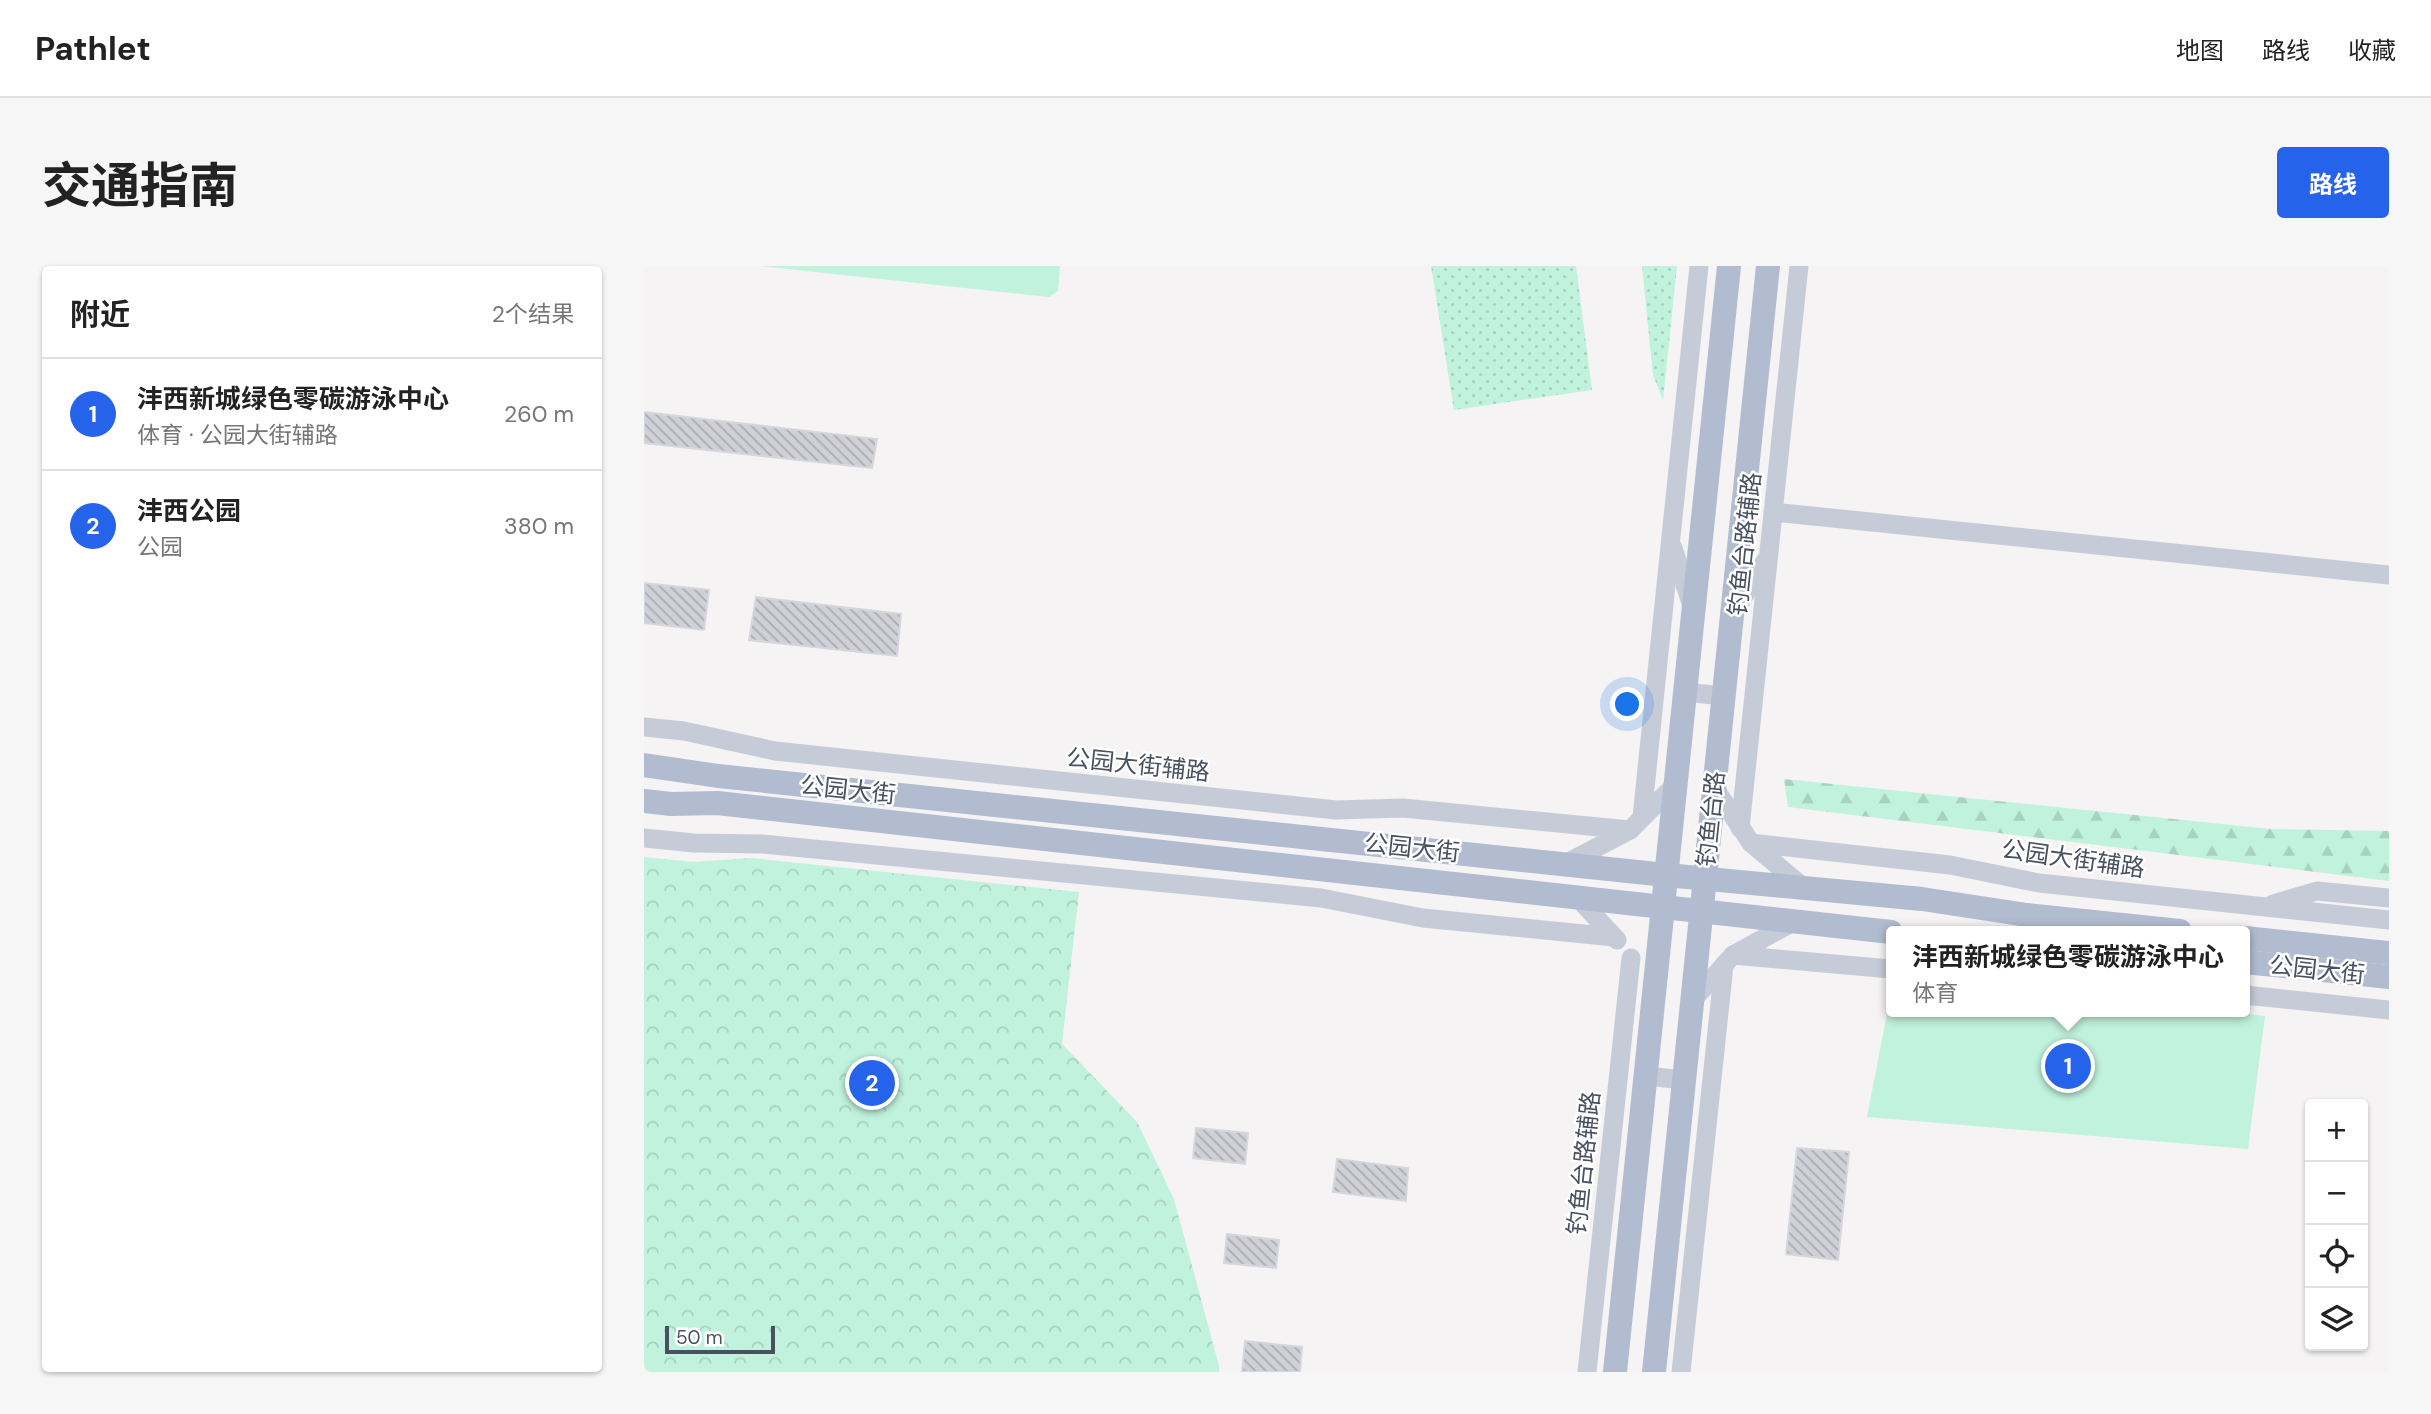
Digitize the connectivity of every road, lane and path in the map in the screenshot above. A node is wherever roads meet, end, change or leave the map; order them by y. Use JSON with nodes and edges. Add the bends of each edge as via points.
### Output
{"nodes":[{"id":1,"x":1729,"y":266,"type":"edge"},
{"id":2,"x":1768,"y":266,"type":"edge"},
{"id":3,"x":1788,"y":266,"type":"edge"},
{"id":4,"x":1799,"y":266,"type":"edge"},
{"id":5,"x":1701,"y":269,"type":"edge"},
{"id":6,"x":1796,"y":295,"type":"junction"},
{"id":7,"x":1773,"y":512,"type":"junction"},
{"id":8,"x":1671,"y":541,"type":"junction"},
{"id":9,"x":1768,"y":556,"type":"junction"},
{"id":10,"x":2389,"y":575,"type":"edge"},
{"id":11,"x":1693,"y":611,"type":"junction"},
{"id":12,"x":1732,"y":616,"type":"junction"},
{"id":13,"x":1685,"y":692,"type":"junction"},
{"id":14,"x":1723,"y":696,"type":"junction"},
{"id":15,"x":644,"y":727,"type":"edge"},
{"id":16,"x":644,"y":765,"type":"edge"},
{"id":17,"x":1675,"y":784,"type":"junction"},
{"id":18,"x":1714,"y":787,"type":"junction"},
{"id":19,"x":644,"y":801,"type":"edge"},
{"id":20,"x":1636,"y":824,"type":"junction"},
{"id":21,"x":1745,"y":835,"type":"junction"},
{"id":22,"x":644,"y":838,"type":"edge"},
{"id":23,"x":1564,"y":864,"type":"junction"},
{"id":24,"x":1666,"y":875,"type":"junction"},
{"id":25,"x":1705,"y":877,"type":"junction"},
{"id":26,"x":1802,"y":887,"type":"junction"},
{"id":27,"x":1577,"y":897,"type":"junction"},
{"id":28,"x":2389,"y":898,"type":"edge"},
{"id":29,"x":1663,"y":907,"type":"junction"},
{"id":30,"x":2266,"y":907,"type":"junction"},
{"id":31,"x":1701,"y":912,"type":"junction"},
{"id":32,"x":2389,"y":920,"type":"edge"},
{"id":33,"x":1795,"y":922,"type":"junction"},
{"id":34,"x":2132,"y":926,"type":"edge"},
{"id":35,"x":1886,"y":931,"type":"edge"},
{"id":36,"x":1614,"y":937,"type":"junction"},
{"id":37,"x":2250,"y":939,"type":"edge"},
{"id":38,"x":2389,"y":953,"type":"edge"},
{"id":39,"x":1631,"y":958,"type":"junction"},
{"id":40,"x":1728,"y":960,"type":"junction"},
{"id":41,"x":2250,"y":963,"type":"edge"},
{"id":42,"x":1886,"y":969,"type":"edge"},
{"id":43,"x":2389,"y":978,"type":"edge"},
{"id":44,"x":1654,"y":994,"type":"junction"},
{"id":45,"x":2250,"y":996,"type":"edge"},
{"id":46,"x":1692,"y":1001,"type":"junction"},
{"id":47,"x":2389,"y":1010,"type":"edge"},
{"id":48,"x":1646,"y":1076,"type":"junction"},
{"id":49,"x":1684,"y":1080,"type":"junction"},
{"id":50,"x":1619,"y":1337,"type":"junction"},
{"id":51,"x":1657,"y":1341,"type":"junction"},
{"id":52,"x":1587,"y":1372,"type":"edge"},
{"id":53,"x":1599,"y":1372,"type":"edge"},
{"id":54,"x":1615,"y":1372,"type":"edge"},
{"id":55,"x":1654,"y":1372,"type":"edge"},
{"id":56,"x":1667,"y":1372,"type":"edge"},
{"id":57,"x":1681,"y":1372,"type":"edge"}],
"edges":[{"from":1,"to":11,"type":"main road","name":"钓鱼台路"},
{"from":2,"to":12,"type":"main road","name":"钓鱼台路"},
{"from":3,"to":6,"type":"street"},
{"from":4,"to":6,"type":"street","name":"钓鱼台路辅路"},
{"from":5,"to":8,"type":"street"},
{"from":6,"to":7,"type":"street","name":"钓鱼台路辅路"},
{"from":7,"to":9,"type":"street","name":"钓鱼台路辅路"},
{"from":7,"to":10,"type":"street"},
{"from":8,"to":11,"type":"street"},
{"from":8,"to":20,"type":"street"},
{"from":9,"to":12,"type":"street"},
{"from":9,"to":21,"type":"street","name":"钓鱼台路辅路"},
{"from":11,"to":13,"type":"main road","name":"钓鱼台路"},
{"from":12,"to":14,"type":"main road","name":"钓鱼台路"},
{"from":13,"to":14,"type":"street"},
{"from":13,"to":17,"type":"main road","name":"钓鱼台路"},
{"from":14,"to":18,"type":"main road","name":"钓鱼台路"},
{"from":15,"to":20,"type":"street","name":"公园大街辅路","via":[[775,751],[1335,810],[1403,808]]},
{"from":16,"to":23,"type":"main road","name":"公园大街","via":[[732,778]]},
{"from":17,"to":20,"type":"street"},
{"from":17,"to":24,"type":"main road","name":"钓鱼台路"},
{"from":18,"to":21,"type":"street"},
{"from":18,"to":25,"type":"main road","name":"钓鱼台路"},
{"from":19,"to":27,"type":"main road","name":"公园大街","via":[[717,803]]},
{"from":20,"to":23,"type":"street"},
{"from":21,"to":26,"type":"street"},
{"from":21,"to":30,"type":"street","name":"公园大街辅路","via":[[2039,883]]},
{"from":22,"to":36,"type":"street","via":[[762,844],[1307,897],[1423,918]]},
{"from":23,"to":24,"type":"main road","name":"公园大街"},
{"from":24,"to":25,"type":"main road","name":"公园大街"},
{"from":24,"to":29,"type":"main road","name":"钓鱼台路"},
{"from":25,"to":26,"type":"main road","name":"公园大街"},
{"from":25,"to":31,"type":"main road","name":"钓鱼台路"},
{"from":26,"to":34,"type":"main road","name":"公园大街"},
{"from":27,"to":29,"type":"main road","name":"公园大街"},
{"from":27,"to":36,"type":"street"},
{"from":28,"to":30,"type":"street","via":[[2317,891]]},
{"from":29,"to":31,"type":"main road","name":"公园大街"},
{"from":29,"to":44,"type":"main road","name":"钓鱼台路"},
{"from":30,"to":32,"type":"street","name":"公园大街辅路"},
{"from":31,"to":33,"type":"main road","name":"公园大街"},
{"from":31,"to":46,"type":"main road","name":"钓鱼台路"},
{"from":33,"to":35,"type":"main road","name":"公园大街"},
{"from":33,"to":40,"type":"street"},
{"from":36,"to":39,"type":"street"},
{"from":37,"to":38,"type":"main road","name":"公园大街"},
{"from":39,"to":44,"type":"street"},
{"from":39,"to":52,"type":"street","name":"钓鱼台路辅路"},
{"from":40,"to":42,"type":"street"},
{"from":40,"to":46,"type":"street"},
{"from":40,"to":57,"type":"street"},
{"from":41,"to":43,"type":"main road","name":"公园大街"},
{"from":44,"to":48,"type":"main road","name":"钓鱼台路"},
{"from":45,"to":47,"type":"street"},
{"from":46,"to":49,"type":"main road","name":"钓鱼台路"},
{"from":48,"to":49,"type":"street"},
{"from":48,"to":50,"type":"main road","name":"钓鱼台路"},
{"from":49,"to":51,"type":"main road","name":"钓鱼台路"},
{"from":50,"to":53,"type":"street"},
{"from":50,"to":54,"type":"main road","name":"钓鱼台路"},
{"from":51,"to":55,"type":"main road","name":"钓鱼台路"},
{"from":51,"to":56,"type":"street"}]}
